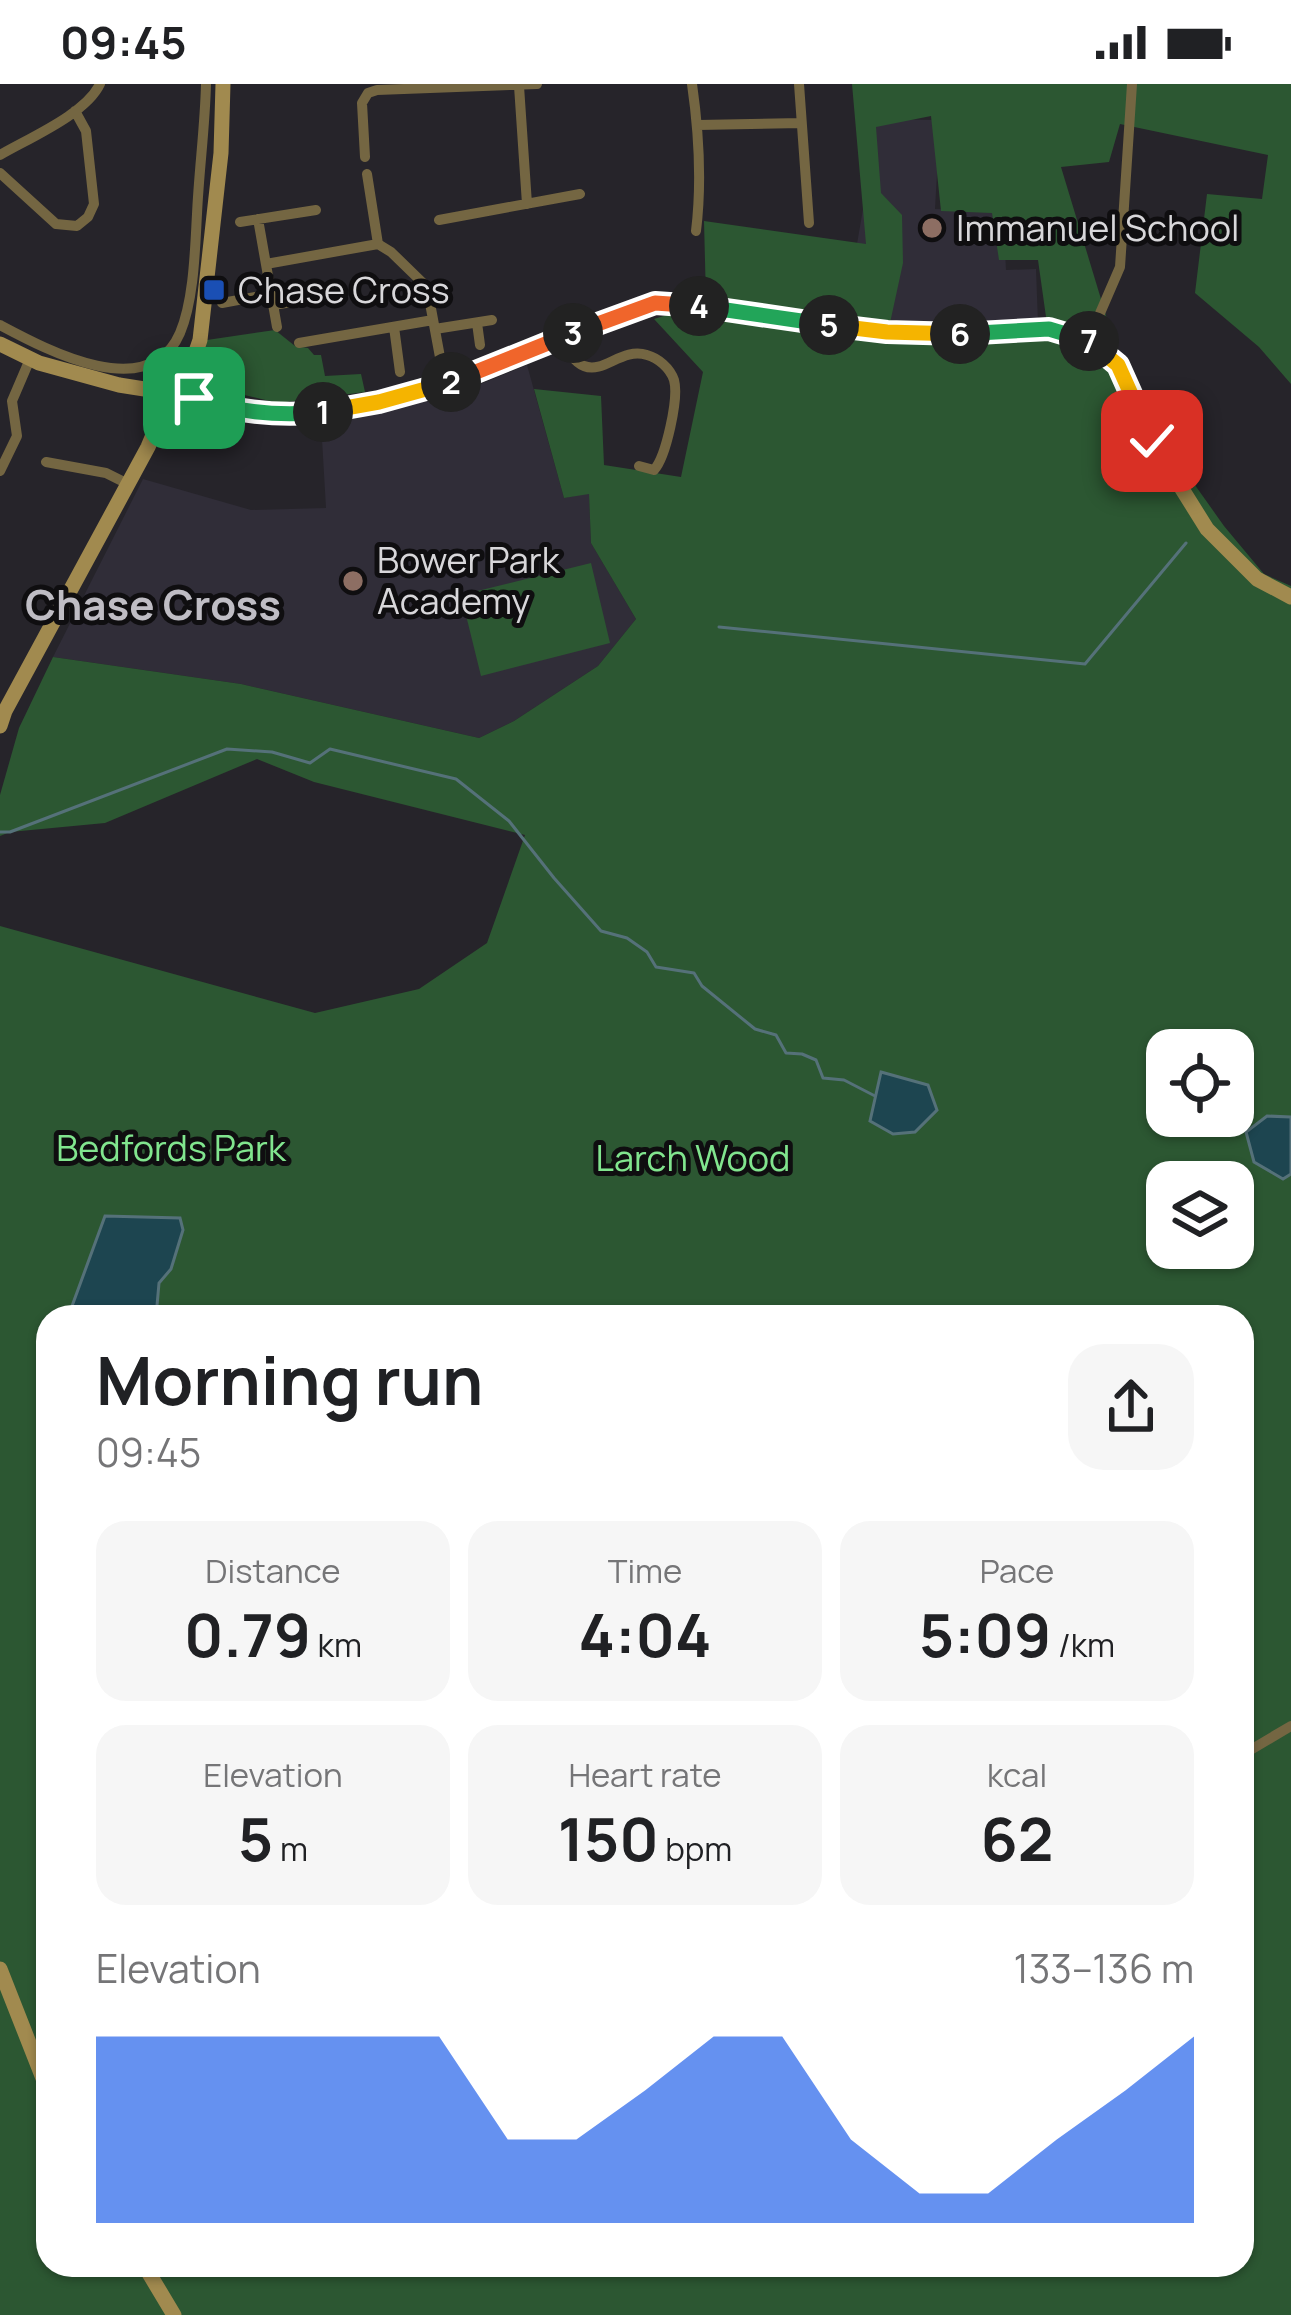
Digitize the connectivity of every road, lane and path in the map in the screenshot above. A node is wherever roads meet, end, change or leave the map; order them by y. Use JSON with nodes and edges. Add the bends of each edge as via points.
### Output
{"nodes":[{"id":1,"x":100,"y":84,"type":"edge"},
{"id":2,"x":206,"y":84,"type":"edge"},
{"id":3,"x":223,"y":84,"type":"edge"},
{"id":4,"x":537,"y":84,"type":"edge"},
{"id":5,"x":692,"y":84,"type":"edge"},
{"id":6,"x":799,"y":84,"type":"edge"},
{"id":7,"x":1132,"y":84,"type":"edge"},
{"id":8,"x":520,"y":86,"type":"edge"},
{"id":9,"x":377,"y":87,"type":"edge"},
{"id":10,"x":75,"y":111,"type":"junction"},
{"id":11,"x":204,"y":116,"type":"junction"},
{"id":12,"x":222,"y":118,"type":"junction"},
{"id":13,"x":801,"y":124,"type":"junction"},
{"id":14,"x":698,"y":125,"type":"junction"},
{"id":15,"x":0,"y":155,"type":"edge"},
{"id":16,"x":365,"y":157,"type":"dead end"},
{"id":17,"x":0,"y":173,"type":"edge"},
{"id":18,"x":367,"y":174,"type":"dead end"},
{"id":19,"x":580,"y":194,"type":"dead end"},
{"id":20,"x":527,"y":204,"type":"junction"},
{"id":21,"x":316,"y":210,"type":"dead end"},
{"id":22,"x":258,"y":219,"type":"junction"},
{"id":23,"x":439,"y":220,"type":"dead end"},
{"id":24,"x":239,"y":221,"type":"dead end"},
{"id":25,"x":809,"y":223,"type":"dead end"},
{"id":26,"x":696,"y":231,"type":"dead end"},
{"id":27,"x":378,"y":244,"type":"junction"},
{"id":28,"x":266,"y":264,"type":"junction"},
{"id":29,"x":324,"y":297,"type":"dead end"},
{"id":30,"x":272,"y":299,"type":"junction"},
{"id":31,"x":222,"y":303,"type":"dead end"},
{"id":32,"x":492,"y":320,"type":"dead end"},
{"id":33,"x":477,"y":323,"type":"junction"},
{"id":34,"x":0,"y":325,"type":"edge"},
{"id":35,"x":434,"y":325,"type":"junction"},
{"id":36,"x":277,"y":327,"type":"dead end"},
{"id":37,"x":394,"y":327,"type":"junction"},
{"id":38,"x":561,"y":337,"type":"junction"},
{"id":39,"x":1088,"y":340,"type":"junction"},
{"id":40,"x":299,"y":343,"type":"dead end"},
{"id":41,"x":0,"y":344,"type":"edge"},
{"id":42,"x":480,"y":345,"type":"dead end"},
{"id":43,"x":30,"y":359,"type":"junction"},
{"id":44,"x":193,"y":362,"type":"junction"},
{"id":45,"x":400,"y":372,"type":"dead end"},
{"id":46,"x":445,"y":385,"type":"junction"},
{"id":47,"x":173,"y":393,"type":"junction"},
{"id":48,"x":201,"y":400,"type":"junction"},
{"id":49,"x":46,"y":462,"type":"dead end"},
{"id":50,"x":639,"y":466,"type":"dead end"},
{"id":51,"x":0,"y":471,"type":"edge"},
{"id":52,"x":128,"y":484,"type":"junction"},
{"id":53,"x":1291,"y":597,"type":"edge"},
{"id":54,"x":2,"y":716,"type":"edge"},
{"id":55,"x":1291,"y":1726,"type":"edge"},
{"id":56,"x":1254,"y":1748,"type":"edge"},
{"id":57,"x":0,"y":1969,"type":"edge"},
{"id":58,"x":36,"y":2060,"type":"edge"},
{"id":59,"x":151,"y":2277,"type":"edge"},
{"id":60,"x":174,"y":2315,"type":"edge"}],
"edges":[{"from":1,"to":10,"type":"street"},
{"from":2,"to":11,"type":"street"},
{"from":3,"to":12,"type":"main road"},
{"from":4,"to":8,"type":"street"},
{"from":5,"to":14,"type":"street"},
{"from":6,"to":13,"type":"street"},
{"from":7,"to":39,"type":"street","via":[[1120,267]]},
{"from":8,"to":9,"type":"street"},
{"from":8,"to":20,"type":"street"},
{"from":9,"to":16,"type":"street","via":[[362,103]]},
{"from":10,"to":15,"type":"street"},
{"from":10,"to":17,"type":"street","via":[[86,131],[94,204],[88,217],[76,226],[56,224]]},
{"from":11,"to":12,"type":"street"},
{"from":11,"to":34,"type":"street","via":[[195,254],[185,319],[170,350],[139,369],[108,368]]},
{"from":12,"to":44,"type":"main road"},
{"from":13,"to":14,"type":"street"},
{"from":13,"to":25,"type":"street"},
{"from":14,"to":26,"type":"street"},
{"from":18,"to":27,"type":"street"},
{"from":19,"to":20,"type":"street"},
{"from":20,"to":23,"type":"street"},
{"from":21,"to":22,"type":"street"},
{"from":22,"to":24,"type":"street"},
{"from":22,"to":28,"type":"street"},
{"from":27,"to":28,"type":"street"},
{"from":27,"to":35,"type":"street","via":[[427,287]]},
{"from":28,"to":30,"type":"street"},
{"from":29,"to":30,"type":"street"},
{"from":30,"to":31,"type":"street"},
{"from":30,"to":36,"type":"street"},
{"from":32,"to":33,"type":"street"},
{"from":33,"to":35,"type":"street"},
{"from":33,"to":42,"type":"street"},
{"from":35,"to":37,"type":"street"},
{"from":35,"to":46,"type":"street"},
{"from":37,"to":40,"type":"street"},
{"from":37,"to":45,"type":"street"},
{"from":38,"to":39,"type":"main road","via":[[655,303],[887,332],[1049,329]]},
{"from":38,"to":46,"type":"main road"},
{"from":38,"to":50,"type":"street","via":[[586,367],[636,353],[661,362],[673,377],[663,461],[654,470]]},
{"from":39,"to":53,"type":"main road","via":[[1118,365],[1152,441],[1207,530],[1257,579]]},
{"from":41,"to":43,"type":"main road"},
{"from":43,"to":47,"type":"main road"},
{"from":43,"to":51,"type":"street","via":[[12,401],[17,436]]},
{"from":44,"to":47,"type":"main road"},
{"from":44,"to":48,"type":"main road"},
{"from":46,"to":48,"type":"main road","via":[[299,415]]},
{"from":47,"to":48,"type":"main road"},
{"from":47,"to":52,"type":"main road"},
{"from":49,"to":52,"type":"street"},
{"from":52,"to":54,"type":"main road"},
{"from":55,"to":56,"type":"street"},
{"from":57,"to":58,"type":"main road"},
{"from":59,"to":60,"type":"main road"}]}
